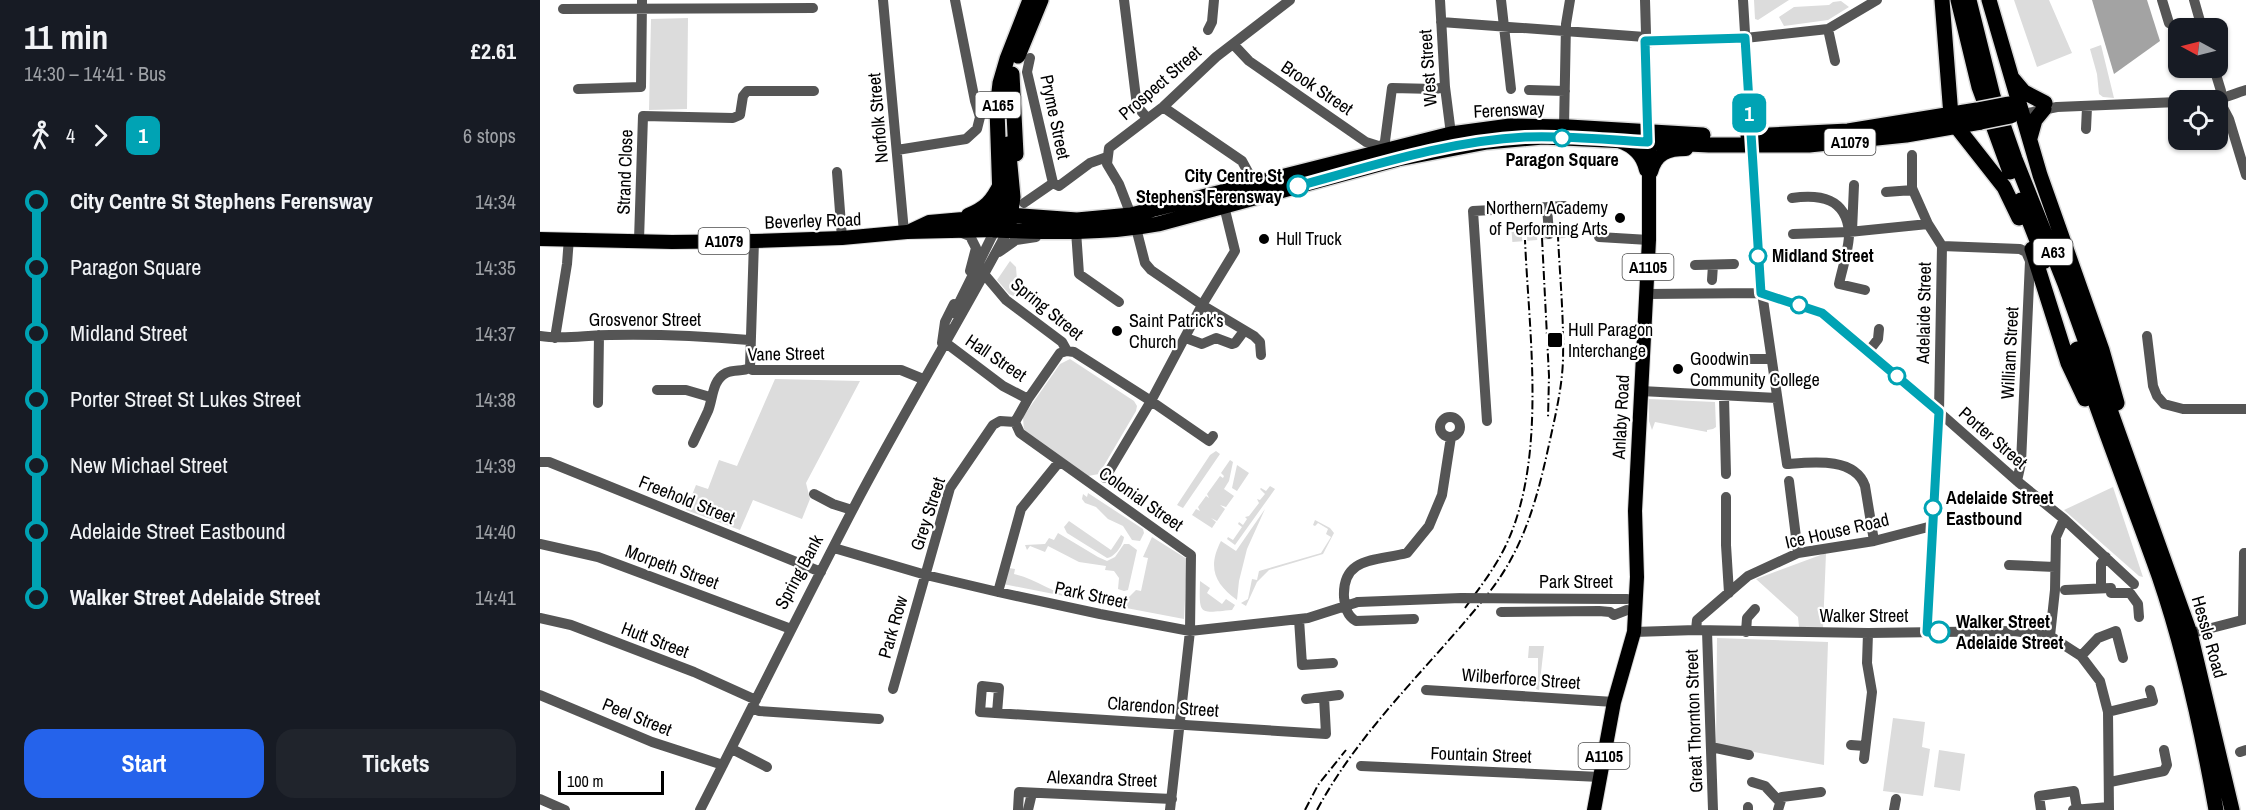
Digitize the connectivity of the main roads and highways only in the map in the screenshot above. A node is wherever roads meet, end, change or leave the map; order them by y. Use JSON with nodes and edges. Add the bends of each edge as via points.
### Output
{"nodes":[{"id":1,"x":1029,"y":0,"type":"edge"},
{"id":2,"x":1041,"y":0,"type":"edge"},
{"id":3,"x":1942,"y":0,"type":"edge"},
{"id":4,"x":1958,"y":0,"type":"edge"},
{"id":5,"x":1969,"y":0,"type":"edge"},
{"id":6,"x":1989,"y":0,"type":"edge"},
{"id":7,"x":1012,"y":74,"type":"junction"},
{"id":8,"x":2013,"y":79,"type":"junction"},
{"id":9,"x":1949,"y":87,"type":"junction"},
{"id":10,"x":2015,"y":109,"type":"junction"},
{"id":11,"x":1959,"y":118,"type":"junction"},
{"id":12,"x":1919,"y":120,"type":"junction"},
{"id":13,"x":1648,"y":137,"type":"junction"},
{"id":14,"x":2030,"y":139,"type":"junction"},
{"id":15,"x":1618,"y":141,"type":"junction"},
{"id":16,"x":1751,"y":141,"type":"junction"},
{"id":17,"x":1709,"y":145,"type":"junction"},
{"id":18,"x":1650,"y":183,"type":"junction"},
{"id":19,"x":1000,"y":184,"type":"junction"},
{"id":20,"x":1040,"y":218,"type":"junction"},
{"id":21,"x":1134,"y":222,"type":"junction"},
{"id":22,"x":1003,"y":223,"type":"junction"},
{"id":23,"x":955,"y":226,"type":"junction"},
{"id":24,"x":540,"y":239,"type":"edge"},
{"id":25,"x":2138,"y":501,"type":"junction"},
{"id":26,"x":1624,"y":604,"type":"junction"},
{"id":27,"x":1614,"y":702,"type":"junction"},
{"id":28,"x":1594,"y":810,"type":"edge"},
{"id":29,"x":2217,"y":810,"type":"edge"},
{"id":30,"x":2233,"y":810,"type":"edge"}],
"edges":[{"from":1,"to":19,"type":"highway","number":"A165","via":[[1000,83]]},
{"from":2,"to":7,"type":"highway","number":"A165"},
{"from":3,"to":9,"type":"highway"},
{"from":4,"to":25,"type":"highway","number":"A63","via":[[1982,98]]},
{"from":5,"to":25,"type":"highway","number":"A63","via":[[1997,107],[2065,284]]},
{"from":6,"to":8,"type":"highway"},
{"from":7,"to":20,"type":"highway","via":[[1019,194]]},
{"from":7,"to":22,"type":"highway","number":"A165","via":[[1007,110],[1013,197]]},
{"from":8,"to":10,"type":"highway"},
{"from":8,"to":14,"type":"highway","via":[[2045,106],[2035,120]]},
{"from":9,"to":11,"type":"highway"},
{"from":9,"to":12,"type":"highway"},
{"from":10,"to":11,"type":"highway","name":"Ferensway","number":"A1079","bridge":true},
{"from":10,"to":14,"type":"highway"},
{"from":11,"to":12,"type":"highway","name":"Ferensway","number":"A1079"},
{"from":11,"to":16,"type":"highway","name":"Ferensway","number":"A1079","via":[[1843,143]]},
{"from":11,"to":25,"type":"highway","via":[[2016,212],[2068,363]]},
{"from":12,"to":16,"type":"highway","name":"Ferensway","number":"A1079"},
{"from":13,"to":15,"type":"highway","name":"Ferensway","number":"A1079"},
{"from":13,"to":16,"type":"highway","name":"Ferensway","number":"A1079"},
{"from":13,"to":17,"type":"highway","name":"Ferensway","number":"A1079"},
{"from":13,"to":18,"type":"main road","name":"Anlaby Road","number":"A1105"},
{"from":13,"to":21,"type":"highway","name":"Ferensway","number":"A1079","via":[[1564,127],[1510,126],[1450,134],[1386,148]]},
{"from":14,"to":25,"type":"highway","via":[[2102,350]]},
{"from":15,"to":18,"type":"main road","via":[[1631,146],[1643,159]]},
{"from":15,"to":21,"type":"highway","name":"Ferensway","number":"A1079","via":[[1525,137],[1460,146],[1158,224]]},
{"from":16,"to":17,"type":"highway","name":"Ferensway","number":"A1079"},
{"from":17,"to":18,"type":"main road","via":[[1665,152],[1655,161]]},
{"from":18,"to":26,"type":"main road","name":"Anlaby Road","number":"A1105","via":[[1635,511],[1637,577]]},
{"from":19,"to":22,"type":"highway","number":"A165"},
{"from":19,"to":23,"type":"main road","via":[[993,200]]},
{"from":20,"to":21,"type":"highway","name":"Ferensway","number":"A1079"},
{"from":20,"to":22,"type":"highway","name":"Ferensway","number":"A1079"},
{"from":21,"to":22,"type":"highway","name":"Ferensway","number":"A1079","via":[[1072,231]]},
{"from":22,"to":23,"type":"main road","name":"Beverley Road"},
{"from":23,"to":24,"type":"main road","name":"Beverley Road","number":"A1079","via":[[928,222],[906,232],[754,241]]},
{"from":25,"to":29,"type":"highway","name":"Hessle Road","number":"A63","via":[[2195,701]]},
{"from":25,"to":30,"type":"highway","name":"Hessle Road","number":"A63","via":[[2190,633]]},
{"from":26,"to":27,"type":"main road","name":"Anlaby Road","number":"A1105"},
{"from":26,"to":27,"type":"main road","name":"Anlaby Road","number":"A1105","via":[[1634,632]]},
{"from":27,"to":28,"type":"main road","name":"Anlaby Road","number":"A1105"}]}
